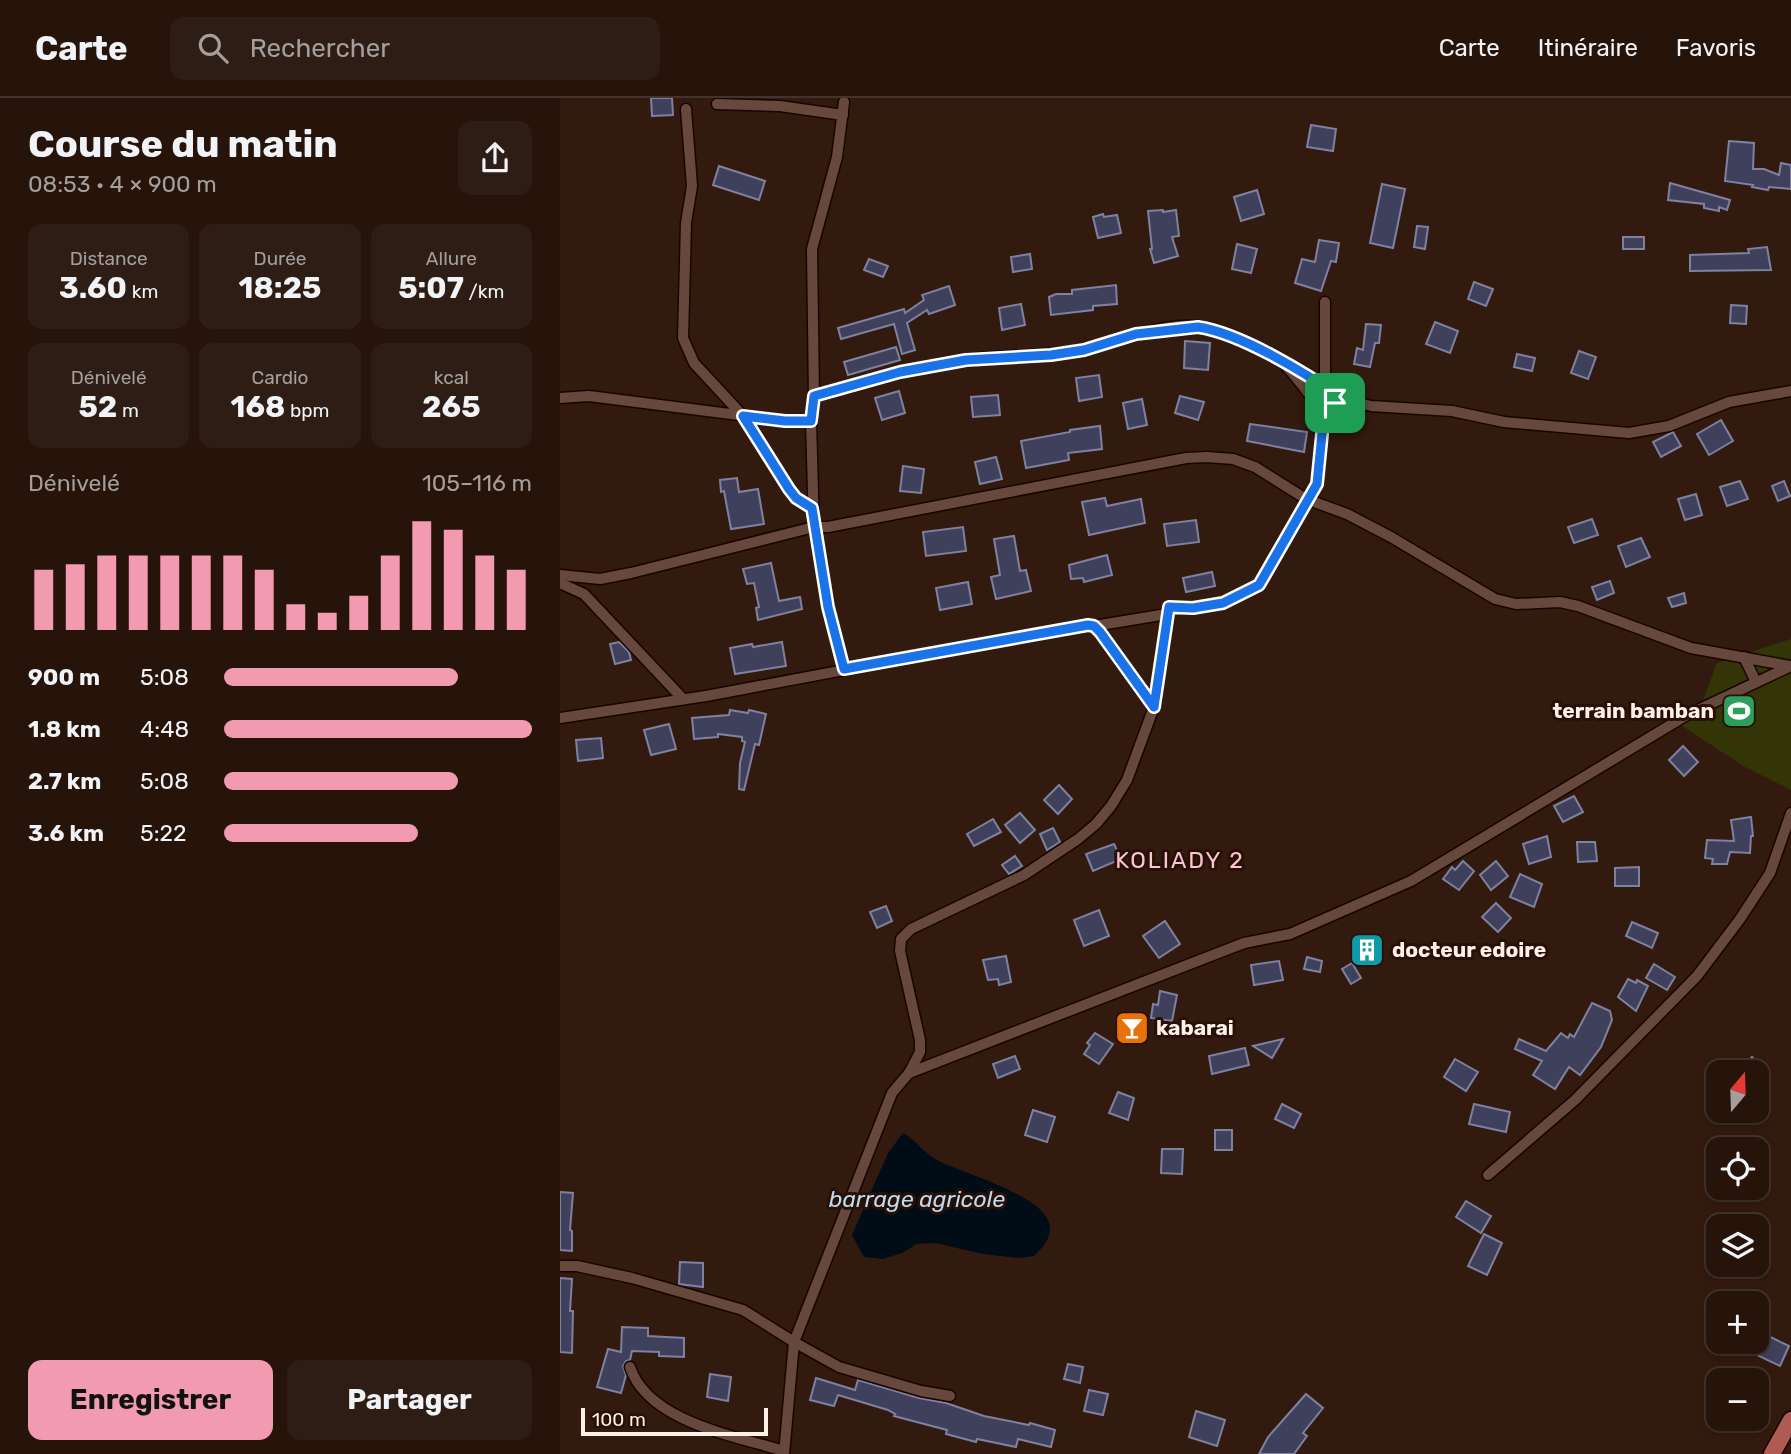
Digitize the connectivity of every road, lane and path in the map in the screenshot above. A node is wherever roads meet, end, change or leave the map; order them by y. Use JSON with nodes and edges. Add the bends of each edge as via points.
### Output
{"nodes":[{"id":1,"x":844,"y":102,"type":"dead end"},
{"id":2,"x":717,"y":104,"type":"dead end"},
{"id":3,"x":686,"y":109,"type":"dead end"},
{"id":4,"x":843,"y":115,"type":"junction"},
{"id":5,"x":1325,"y":302,"type":"dead end"},
{"id":6,"x":1283,"y":363,"type":"junction"},
{"id":7,"x":1325,"y":387,"type":"junction"},
{"id":8,"x":1791,"y":391,"type":"edge"},
{"id":9,"x":814,"y":396,"type":"junction"},
{"id":10,"x":560,"y":398,"type":"edge"},
{"id":11,"x":1341,"y":398,"type":"junction"},
{"id":12,"x":1324,"y":414,"type":"junction"},
{"id":13,"x":743,"y":416,"type":"junction"},
{"id":14,"x":811,"y":421,"type":"junction"},
{"id":15,"x":1306,"y":499,"type":"junction"},
{"id":16,"x":812,"y":508,"type":"junction"},
{"id":17,"x":814,"y":527,"type":"junction"},
{"id":18,"x":560,"y":575,"type":"edge"},
{"id":19,"x":560,"y":583,"type":"edge"},
{"id":20,"x":1167,"y":614,"type":"junction"},
{"id":21,"x":1094,"y":626,"type":"junction"},
{"id":22,"x":1744,"y":657,"type":"junction"},
{"id":23,"x":1791,"y":666,"type":"edge"},
{"id":24,"x":844,"y":669,"type":"junction"},
{"id":25,"x":1756,"y":682,"type":"junction"},
{"id":26,"x":683,"y":699,"type":"junction"},
{"id":27,"x":1154,"y":707,"type":"junction"},
{"id":28,"x":560,"y":718,"type":"edge"},
{"id":29,"x":1791,"y":813,"type":"edge"},
{"id":30,"x":909,"y":1073,"type":"junction"},
{"id":31,"x":1488,"y":1175,"type":"dead end"},
{"id":32,"x":560,"y":1266,"type":"edge"},
{"id":33,"x":794,"y":1342,"type":"junction"},
{"id":34,"x":630,"y":1367,"type":"dead end"},
{"id":35,"x":950,"y":1396,"type":"dead end"},
{"id":36,"x":1791,"y":1420,"type":"edge"},
{"id":37,"x":785,"y":1453,"type":"edge"},
{"id":38,"x":1772,"y":1454,"type":"edge"}],
"edges":[{"from":1,"to":4,"type":"street"},
{"from":2,"to":4,"type":"street"},
{"from":3,"to":13,"type":"street","via":[[692,186],[685,223],[682,338],[694,363]]},
{"from":4,"to":9,"type":"street","via":[[838,157],[812,250]]},
{"from":5,"to":7,"type":"street"},
{"from":6,"to":7,"type":"street"},
{"from":6,"to":9,"type":"street","via":[[1210,328],[1175,328],[1084,350],[966,360],[900,372]]},
{"from":6,"to":12,"type":"street"},
{"from":7,"to":11,"type":"street"},
{"from":7,"to":12,"type":"street"},
{"from":8,"to":11,"type":"street","via":[[1729,401],[1669,426],[1629,433],[1371,406]]},
{"from":9,"to":14,"type":"street"},
{"from":10,"to":13,"type":"street","via":[[589,396]]},
{"from":11,"to":12,"type":"street"},
{"from":12,"to":15,"type":"street","via":[[1320,475]]},
{"from":13,"to":14,"type":"street"},
{"from":13,"to":16,"type":"street","via":[[789,489]]},
{"from":14,"to":16,"type":"street"},
{"from":15,"to":17,"type":"street","via":[[1243,461],[1186,458]]},
{"from":15,"to":20,"type":"street","via":[[1259,585],[1223,603],[1172,606]]},
{"from":15,"to":22,"type":"street","via":[[1391,537],[1495,599],[1578,606],[1691,648]]},
{"from":16,"to":17,"type":"street"},
{"from":17,"to":18,"type":"street","via":[[600,579]]},
{"from":17,"to":24,"type":"street"},
{"from":19,"to":26,"type":"street","via":[[584,594]]},
{"from":20,"to":21,"type":"street"},
{"from":20,"to":27,"type":"street"},
{"from":21,"to":24,"type":"street"},
{"from":21,"to":27,"type":"street"},
{"from":22,"to":23,"type":"street"},
{"from":22,"to":25,"type":"street"},
{"from":23,"to":25,"type":"street"},
{"from":24,"to":26,"type":"street"},
{"from":25,"to":30,"type":"street","via":[[1687,715],[1411,881],[1290,934],[1244,943]]},
{"from":26,"to":28,"type":"street"},
{"from":27,"to":30,"type":"street","via":[[1127,780],[1096,824],[1024,875],[911,929],[901,939],[920,1040],[920,1052]]},
{"from":29,"to":31,"type":"street","via":[[1770,873],[1697,976],[1575,1100]]},
{"from":30,"to":33,"type":"street","via":[[892,1093]]},
{"from":32,"to":33,"type":"street","via":[[632,1278],[743,1310]]},
{"from":33,"to":35,"type":"street","via":[[839,1367]]},
{"from":33,"to":37,"type":"street"},
{"from":34,"to":37,"type":"street","via":[[643,1391],[680,1419]]},
{"from":36,"to":38,"type":"main road"}]}
